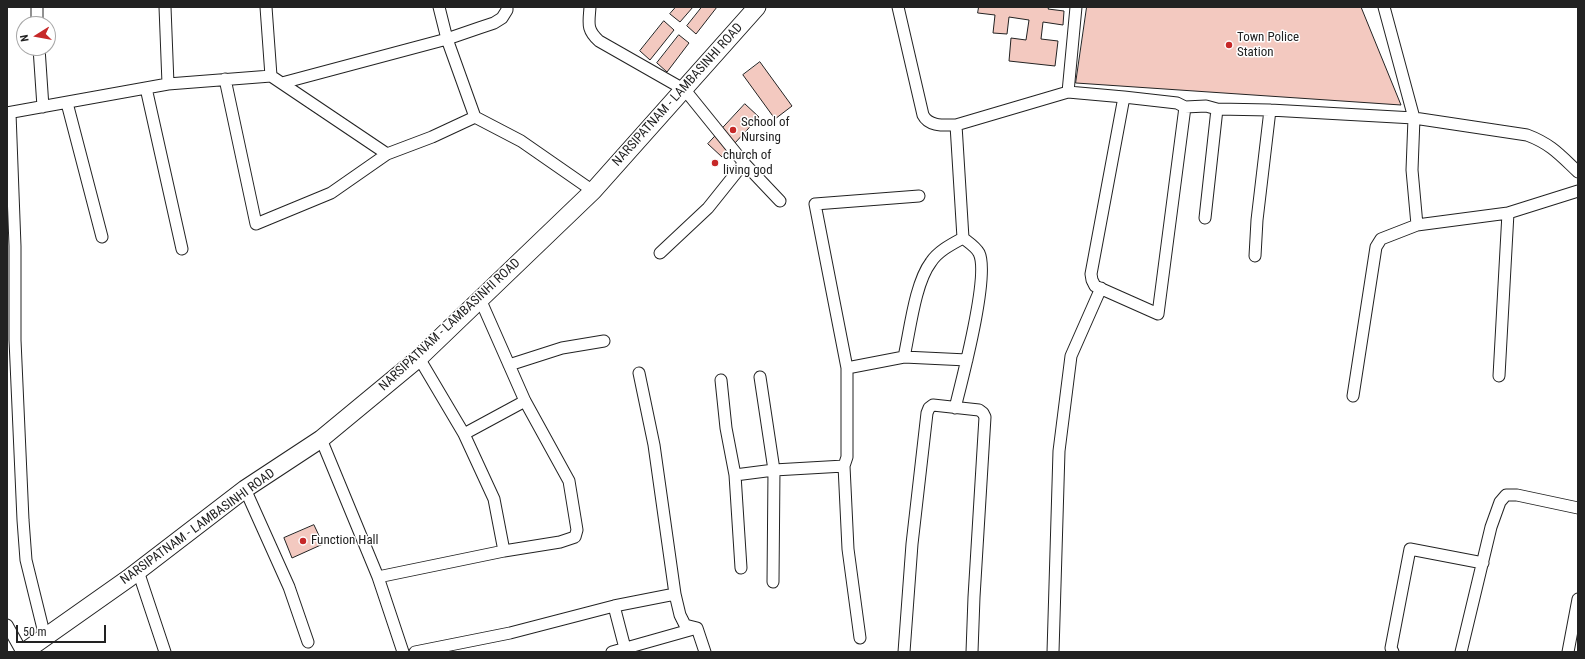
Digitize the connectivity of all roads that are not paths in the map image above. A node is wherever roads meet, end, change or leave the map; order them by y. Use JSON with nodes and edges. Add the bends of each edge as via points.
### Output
{"nodes":[{"id":1,"x":165,"y":7,"type":"edge"},
{"id":2,"x":266,"y":7,"type":"edge"},
{"id":3,"x":439,"y":7,"type":"edge"},
{"id":4,"x":507,"y":7,"type":"edge"},
{"id":5,"x":590,"y":7,"type":"edge"},
{"id":6,"x":757,"y":7,"type":"edge"},
{"id":7,"x":898,"y":7,"type":"edge"},
{"id":8,"x":1076,"y":7,"type":"edge"},
{"id":9,"x":1384,"y":7,"type":"edge"},
{"id":10,"x":447,"y":39,"type":"junction"},
{"id":11,"x":40,"y":56,"type":"edge"},
{"id":12,"x":271,"y":76,"type":"junction"},
{"id":13,"x":225,"y":79,"type":"junction"},
{"id":14,"x":282,"y":83,"type":"junction"},
{"id":15,"x":168,"y":84,"type":"junction"},
{"id":16,"x":146,"y":88,"type":"junction"},
{"id":17,"x":684,"y":90,"type":"junction"},
{"id":18,"x":1068,"y":92,"type":"junction"},
{"id":19,"x":1124,"y":97,"type":"junction"},
{"id":20,"x":67,"y":103,"type":"junction"},
{"id":21,"x":43,"y":107,"type":"junction"},
{"id":22,"x":1185,"y":107,"type":"junction"},
{"id":23,"x":1217,"y":109,"type":"junction"},
{"id":24,"x":1270,"y":110,"type":"junction"},
{"id":25,"x":8,"y":113,"type":"edge"},
{"id":26,"x":475,"y":117,"type":"junction"},
{"id":27,"x":1414,"y":118,"type":"junction"},
{"id":28,"x":956,"y":126,"type":"junction"},
{"id":29,"x":388,"y":154,"type":"junction"},
{"id":30,"x":744,"y":163,"type":"junction"},
{"id":31,"x":1578,"y":172,"type":"edge"},
{"id":32,"x":593,"y":191,"type":"junction"},
{"id":33,"x":1578,"y":191,"type":"edge"},
{"id":34,"x":919,"y":196,"type":"dead end"},
{"id":35,"x":780,"y":201,"type":"dead end"},
{"id":36,"x":1508,"y":213,"type":"junction"},
{"id":37,"x":1205,"y":218,"type":"dead end"},
{"id":38,"x":1417,"y":225,"type":"junction"},
{"id":39,"x":102,"y":237,"type":"dead end"},
{"id":40,"x":963,"y":238,"type":"junction"},
{"id":41,"x":182,"y":249,"type":"dead end"},
{"id":42,"x":660,"y":253,"type":"dead end"},
{"id":43,"x":1255,"y":256,"type":"dead end"},
{"id":44,"x":1101,"y":288,"type":"junction"},
{"id":45,"x":480,"y":298,"type":"junction"},
{"id":46,"x":604,"y":341,"type":"dead end"},
{"id":47,"x":904,"y":357,"type":"junction"},
{"id":48,"x":419,"y":358,"type":"junction"},
{"id":49,"x":967,"y":360,"type":"junction"},
{"id":50,"x":509,"y":365,"type":"junction"},
{"id":51,"x":847,"y":368,"type":"junction"},
{"id":52,"x":638,"y":373,"type":"dead end"},
{"id":53,"x":1499,"y":376,"type":"dead end"},
{"id":54,"x":760,"y":377,"type":"dead end"},
{"id":55,"x":721,"y":380,"type":"dead end"},
{"id":56,"x":1353,"y":396,"type":"dead end"},
{"id":57,"x":525,"y":401,"type":"junction"},
{"id":58,"x":955,"y":408,"type":"junction"},
{"id":59,"x":464,"y":434,"type":"junction"},
{"id":60,"x":321,"y":439,"type":"junction"},
{"id":61,"x":844,"y":466,"type":"junction"},
{"id":62,"x":774,"y":470,"type":"junction"},
{"id":63,"x":735,"y":475,"type":"junction"},
{"id":64,"x":245,"y":489,"type":"junction"},
{"id":65,"x":1578,"y":508,"type":"edge"},
{"id":66,"x":504,"y":551,"type":"junction"},
{"id":67,"x":1483,"y":563,"type":"junction"},
{"id":68,"x":741,"y":568,"type":"dead end"},
{"id":69,"x":138,"y":571,"type":"junction"},
{"id":70,"x":378,"y":577,"type":"junction"},
{"id":71,"x":772,"y":582,"type":"dead end"},
{"id":72,"x":675,"y":594,"type":"junction"},
{"id":73,"x":1578,"y":599,"type":"edge"},
{"id":74,"x":614,"y":606,"type":"junction"},
{"id":75,"x":7,"y":625,"type":"edge"},
{"id":76,"x":696,"y":628,"type":"junction"},
{"id":77,"x":45,"y":637,"type":"junction"},
{"id":78,"x":860,"y":638,"type":"dead end"},
{"id":79,"x":308,"y":642,"type":"dead end"},
{"id":80,"x":625,"y":650,"type":"edge"},
{"id":81,"x":23,"y":652,"type":"edge"},
{"id":82,"x":165,"y":652,"type":"edge"},
{"id":83,"x":403,"y":652,"type":"edge"},
{"id":84,"x":415,"y":652,"type":"edge"},
{"id":85,"x":612,"y":652,"type":"edge"},
{"id":86,"x":705,"y":652,"type":"edge"},
{"id":87,"x":904,"y":652,"type":"edge"},
{"id":88,"x":972,"y":652,"type":"edge"},
{"id":89,"x":1053,"y":652,"type":"edge"},
{"id":90,"x":1393,"y":652,"type":"edge"},
{"id":91,"x":1461,"y":652,"type":"edge"},
{"id":92,"x":1568,"y":652,"type":"edge"}],
"edges":[{"from":1,"to":15,"type":"street"},
{"from":2,"to":12,"type":"street"},
{"from":3,"to":10,"type":"street"},
{"from":4,"to":10,"type":"street","via":[[502,18],[494,23]]},
{"from":5,"to":17,"type":"street","via":[[591,34]]},
{"from":6,"to":17,"type":"main road","name":"NARSIPATNAM - LAMBASINHI ROAD"},
{"from":7,"to":28,"type":"street","via":[[923,115],[933,124]]},
{"from":8,"to":18,"type":"street"},
{"from":9,"to":27,"type":"street"},
{"from":10,"to":14,"type":"street"},
{"from":10,"to":26,"type":"street"},
{"from":11,"to":21,"type":"street"},
{"from":12,"to":13,"type":"street"},
{"from":12,"to":14,"type":"street"},
{"from":13,"to":15,"type":"street"},
{"from":13,"to":29,"type":"street","via":[[256,224],[331,193]]},
{"from":14,"to":29,"type":"street"},
{"from":15,"to":16,"type":"street"},
{"from":16,"to":20,"type":"street"},
{"from":16,"to":41,"type":"street"},
{"from":17,"to":30,"type":"street"},
{"from":17,"to":32,"type":"main road","name":"NARSIPATNAM - LAMBASINHI ROAD"},
{"from":18,"to":19,"type":"street"},
{"from":18,"to":28,"type":"street"},
{"from":19,"to":22,"type":"street","via":[[1177,103]]},
{"from":19,"to":44,"type":"street","via":[[1091,274],[1095,286]]},
{"from":20,"to":21,"type":"street"},
{"from":20,"to":39,"type":"street"},
{"from":21,"to":25,"type":"street"},
{"from":22,"to":23,"type":"street","via":[[1206,106]]},
{"from":22,"to":44,"type":"street","via":[[1158,314]]},
{"from":23,"to":24,"type":"street"},
{"from":23,"to":37,"type":"street"},
{"from":24,"to":27,"type":"street"},
{"from":24,"to":43,"type":"street"},
{"from":25,"to":77,"type":"street","via":[[25,547],[30,580]]},
{"from":26,"to":29,"type":"street","via":[[432,138]]},
{"from":26,"to":32,"type":"street","via":[[521,141]]},
{"from":27,"to":31,"type":"street","via":[[1527,135],[1552,147]]},
{"from":27,"to":38,"type":"street","via":[[1412,170]]},
{"from":28,"to":40,"type":"street"},
{"from":30,"to":35,"type":"street"},
{"from":30,"to":42,"type":"street","via":[[708,208]]},
{"from":32,"to":45,"type":"main road","name":"NARSIPATNAM - LAMBASINHI ROAD"},
{"from":33,"to":36,"type":"street"},
{"from":34,"to":51,"type":"street","via":[[815,204]]},
{"from":36,"to":38,"type":"street"},
{"from":36,"to":53,"type":"street"},
{"from":38,"to":56,"type":"street","via":[[1382,239],[1376,247]]},
{"from":40,"to":47,"type":"street","via":[[932,260],[924,273]]},
{"from":40,"to":49,"type":"street","via":[[979,253],[982,283]]},
{"from":44,"to":89,"type":"street","via":[[1071,356],[1059,451]]},
{"from":45,"to":48,"type":"main road","name":"NARSIPATNAM - LAMBASINHI ROAD"},
{"from":45,"to":50,"type":"street"},
{"from":46,"to":50,"type":"street","via":[[562,348]]},
{"from":47,"to":49,"type":"street"},
{"from":47,"to":51,"type":"street"},
{"from":48,"to":59,"type":"street"},
{"from":48,"to":60,"type":"main road","name":"NARSIPATNAM - LAMBASINHI ROAD"},
{"from":49,"to":58,"type":"street"},
{"from":50,"to":57,"type":"street"},
{"from":51,"to":61,"type":"street","via":[[847,457]]},
{"from":52,"to":72,"type":"street","via":[[654,445]]},
{"from":54,"to":62,"type":"street"},
{"from":55,"to":63,"type":"street","via":[[726,428]]},
{"from":57,"to":59,"type":"street"},
{"from":57,"to":66,"type":"street","via":[[569,481],[577,530],[575,537],[569,540]]},
{"from":58,"to":87,"type":"street","via":[[933,405],[927,413],[912,544]]},
{"from":58,"to":88,"type":"street","via":[[979,410],[985,417]]},
{"from":59,"to":66,"type":"street","via":[[494,499]]},
{"from":60,"to":64,"type":"main road","name":"NARSIPATNAM - LAMBASINHI ROAD"},
{"from":60,"to":70,"type":"street"},
{"from":61,"to":62,"type":"street"},
{"from":61,"to":78,"type":"street","via":[[848,549]]},
{"from":62,"to":63,"type":"street"},
{"from":62,"to":71,"type":"street"},
{"from":63,"to":68,"type":"street"},
{"from":64,"to":69,"type":"main road","name":"NARSIPATNAM - LAMBASINHI ROAD"},
{"from":64,"to":79,"type":"street","via":[[290,587]]},
{"from":65,"to":67,"type":"street","via":[[1506,495],[1500,502],[1491,527]]},
{"from":66,"to":70,"type":"street"},
{"from":67,"to":90,"type":"street","via":[[1410,549],[1391,648]]},
{"from":67,"to":91,"type":"street"},
{"from":69,"to":77,"type":"main road","name":"NARSIPATNAM - LAMBASINHI ROAD"},
{"from":69,"to":82,"type":"street"},
{"from":70,"to":83,"type":"street"},
{"from":72,"to":74,"type":"street"},
{"from":72,"to":76,"type":"street","via":[[684,623]]},
{"from":73,"to":92,"type":"street"},
{"from":74,"to":80,"type":"street"},
{"from":74,"to":84,"type":"street","via":[[510,633]]},
{"from":75,"to":81,"type":"street"},
{"from":76,"to":80,"type":"street"},
{"from":76,"to":86,"type":"street"},
{"from":77,"to":81,"type":"main road","name":"NARSIPATNAM - LAMBASINHI ROAD"},
{"from":80,"to":85,"type":"street"}]}
